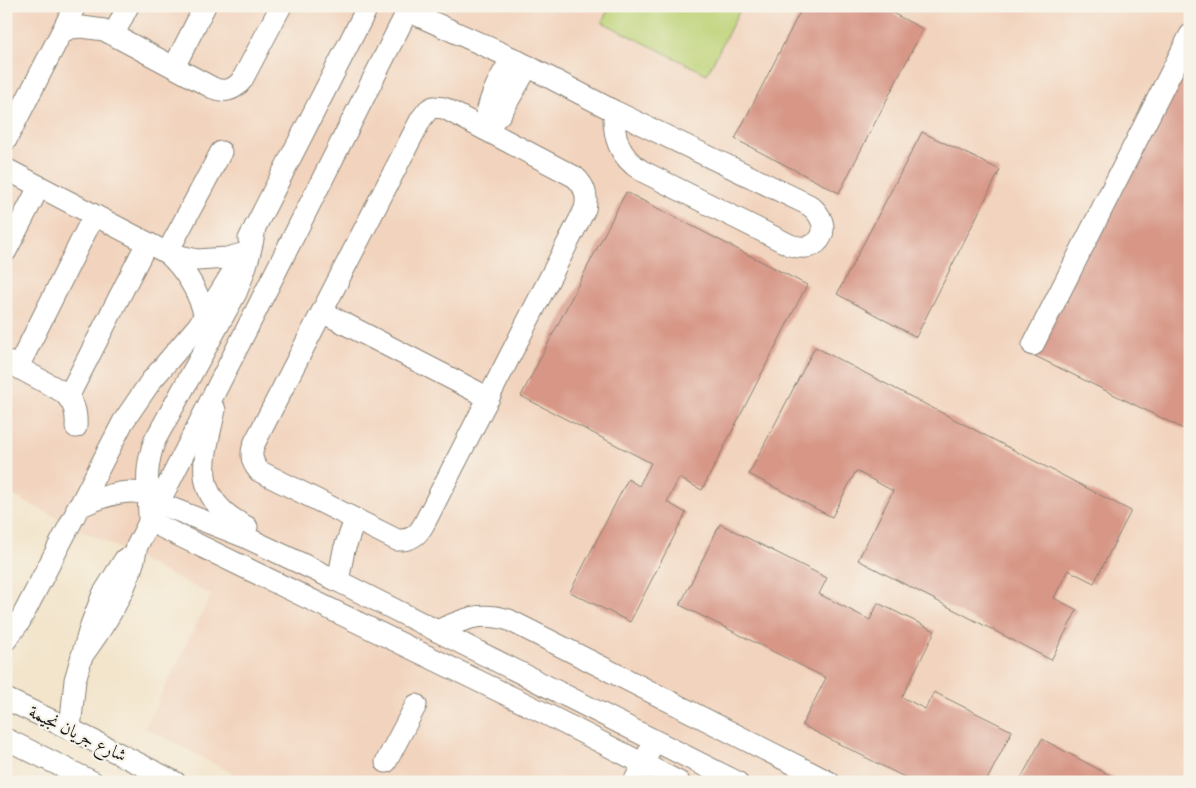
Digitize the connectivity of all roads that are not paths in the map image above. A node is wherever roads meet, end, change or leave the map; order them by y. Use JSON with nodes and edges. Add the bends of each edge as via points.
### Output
{"nodes":[{"id":1,"x":76,"y":6,"type":"edge"},
{"id":2,"x":128,"y":6,"type":"edge"},
{"id":3,"x":205,"y":6,"type":"edge"},
{"id":4,"x":280,"y":6,"type":"edge"},
{"id":5,"x":368,"y":6,"type":"edge"},
{"id":6,"x":406,"y":8,"type":"edge"},
{"id":7,"x":62,"y":32,"type":"junction"},
{"id":8,"x":114,"y":34,"type":"junction"},
{"id":9,"x":1190,"y":35,"type":"edge"},
{"id":10,"x":520,"y":62,"type":"junction"},
{"id":11,"x":174,"y":67,"type":"junction"},
{"id":12,"x":614,"y":111,"type":"junction"},
{"id":13,"x":485,"y":129,"type":"junction"},
{"id":14,"x":7,"y":137,"type":"edge"},
{"id":15,"x":221,"y":152,"type":"dead end"},
{"id":16,"x":6,"y":170,"type":"edge"},
{"id":17,"x":40,"y":187,"type":"junction"},
{"id":18,"x":94,"y":215,"type":"junction"},
{"id":19,"x":255,"y":227,"type":"junction"},
{"id":20,"x":147,"y":243,"type":"junction"},
{"id":21,"x":6,"y":251,"type":"edge"},
{"id":22,"x":168,"y":253,"type":"junction"},
{"id":23,"x":242,"y":254,"type":"junction"},
{"id":24,"x":322,"y":312,"type":"junction"},
{"id":25,"x":205,"y":316,"type":"junction"},
{"id":26,"x":1033,"y":345,"type":"dead end"},
{"id":27,"x":12,"y":364,"type":"edge"},
{"id":28,"x":222,"y":377,"type":"junction"},
{"id":29,"x":68,"y":397,"type":"junction"},
{"id":30,"x":489,"y":398,"type":"junction"},
{"id":31,"x":76,"y":427,"type":"dead end"},
{"id":32,"x":152,"y":506,"type":"junction"},
{"id":33,"x":77,"y":508,"type":"junction"},
{"id":34,"x":355,"y":520,"type":"junction"},
{"id":35,"x":306,"y":565,"type":"junction"},
{"id":36,"x":338,"y":581,"type":"junction"},
{"id":37,"x":437,"y":631,"type":"junction"},
{"id":38,"x":6,"y":640,"type":"edge"},
{"id":39,"x":6,"y":699,"type":"edge"},
{"id":40,"x":416,"y":705,"type":"dead end"},
{"id":41,"x":70,"y":729,"type":"junction"},
{"id":42,"x":6,"y":739,"type":"edge"},
{"id":43,"x":655,"y":740,"type":"junction"},
{"id":44,"x":674,"y":750,"type":"junction"},
{"id":45,"x":386,"y":762,"type":"dead end"},
{"id":46,"x":638,"y":773,"type":"edge"},
{"id":47,"x":666,"y":779,"type":"edge"},
{"id":48,"x":93,"y":782,"type":"edge"},
{"id":49,"x":175,"y":782,"type":"edge"},
{"id":50,"x":737,"y":782,"type":"edge"},
{"id":51,"x":829,"y":782,"type":"edge"}],
"edges":[{"from":1,"to":7,"type":"street"},
{"from":2,"to":8,"type":"street"},
{"from":3,"to":11,"type":"street"},
{"from":4,"to":11,"type":"street","via":[[242,80],[232,89],[219,91]]},
{"from":5,"to":19,"type":"street"},
{"from":6,"to":10,"type":"street"},
{"from":6,"to":28,"type":"street"},
{"from":7,"to":8,"type":"street","via":[[88,27]]},
{"from":7,"to":14,"type":"street"},
{"from":8,"to":11,"type":"street"},
{"from":9,"to":26,"type":"street"},
{"from":10,"to":12,"type":"street"},
{"from":10,"to":13,"type":"street","via":[[501,113]]},
{"from":12,"to":12,"type":"street","via":[[614,132],[621,151],[642,171],[790,245],[804,248],[821,237],[823,222],[809,205]]},
{"from":13,"to":24,"type":"street","via":[[444,108],[433,107],[424,114]]},
{"from":13,"to":30,"type":"street","via":[[575,177],[584,188],[587,202]]},
{"from":15,"to":22,"type":"street"},
{"from":16,"to":17,"type":"street"},
{"from":17,"to":18,"type":"street"},
{"from":17,"to":21,"type":"street"},
{"from":18,"to":20,"type":"street"},
{"from":18,"to":27,"type":"street"},
{"from":19,"to":23,"type":"street"},
{"from":19,"to":32,"type":"street","via":[[252,250],[236,293],[155,440],[147,466]]},
{"from":20,"to":22,"type":"street"},
{"from":20,"to":29,"type":"street"},
{"from":22,"to":23,"type":"street","via":[[197,260]]},
{"from":22,"to":25,"type":"street","via":[[192,281]]},
{"from":23,"to":25,"type":"street"},
{"from":24,"to":30,"type":"street"},
{"from":24,"to":34,"type":"street","via":[[251,454],[254,466],[264,474]]},
{"from":25,"to":33,"type":"street","via":[[136,401]]},
{"from":27,"to":29,"type":"street"},
{"from":28,"to":32,"type":"street"},
{"from":28,"to":35,"type":"street","via":[[205,452],[208,491],[228,516],[275,542]]},
{"from":29,"to":31,"type":"street","via":[[76,411]]},
{"from":30,"to":34,"type":"street","via":[[416,536],[397,540]]},
{"from":32,"to":33,"type":"street","via":[[133,493],[104,496]]},
{"from":32,"to":35,"type":"street","via":[[245,536]]},
{"from":32,"to":41,"type":"street","via":[[137,546],[129,552],[103,594],[90,625],[75,680]]},
{"from":32,"to":46,"type":"street","via":[[532,707]]},
{"from":33,"to":38,"type":"street","via":[[20,621]]},
{"from":34,"to":36,"type":"street","via":[[344,550]]},
{"from":35,"to":36,"type":"street"},
{"from":36,"to":37,"type":"street"},
{"from":37,"to":43,"type":"street"},
{"from":37,"to":51,"type":"street","via":[[476,616],[510,620]]},
{"from":39,"to":41,"type":"street","name":"شارع جريان نجيمة"},
{"from":40,"to":45,"type":"street"},
{"from":41,"to":49,"type":"street","name":"شارع جريان نجيمة"},
{"from":42,"to":48,"type":"street","name":"شارع جريان نجيمة"},
{"from":43,"to":44,"type":"street"},
{"from":43,"to":46,"type":"street"},
{"from":44,"to":47,"type":"street"},
{"from":44,"to":50,"type":"street"},
{"from":46,"to":47,"type":"street"}]}
